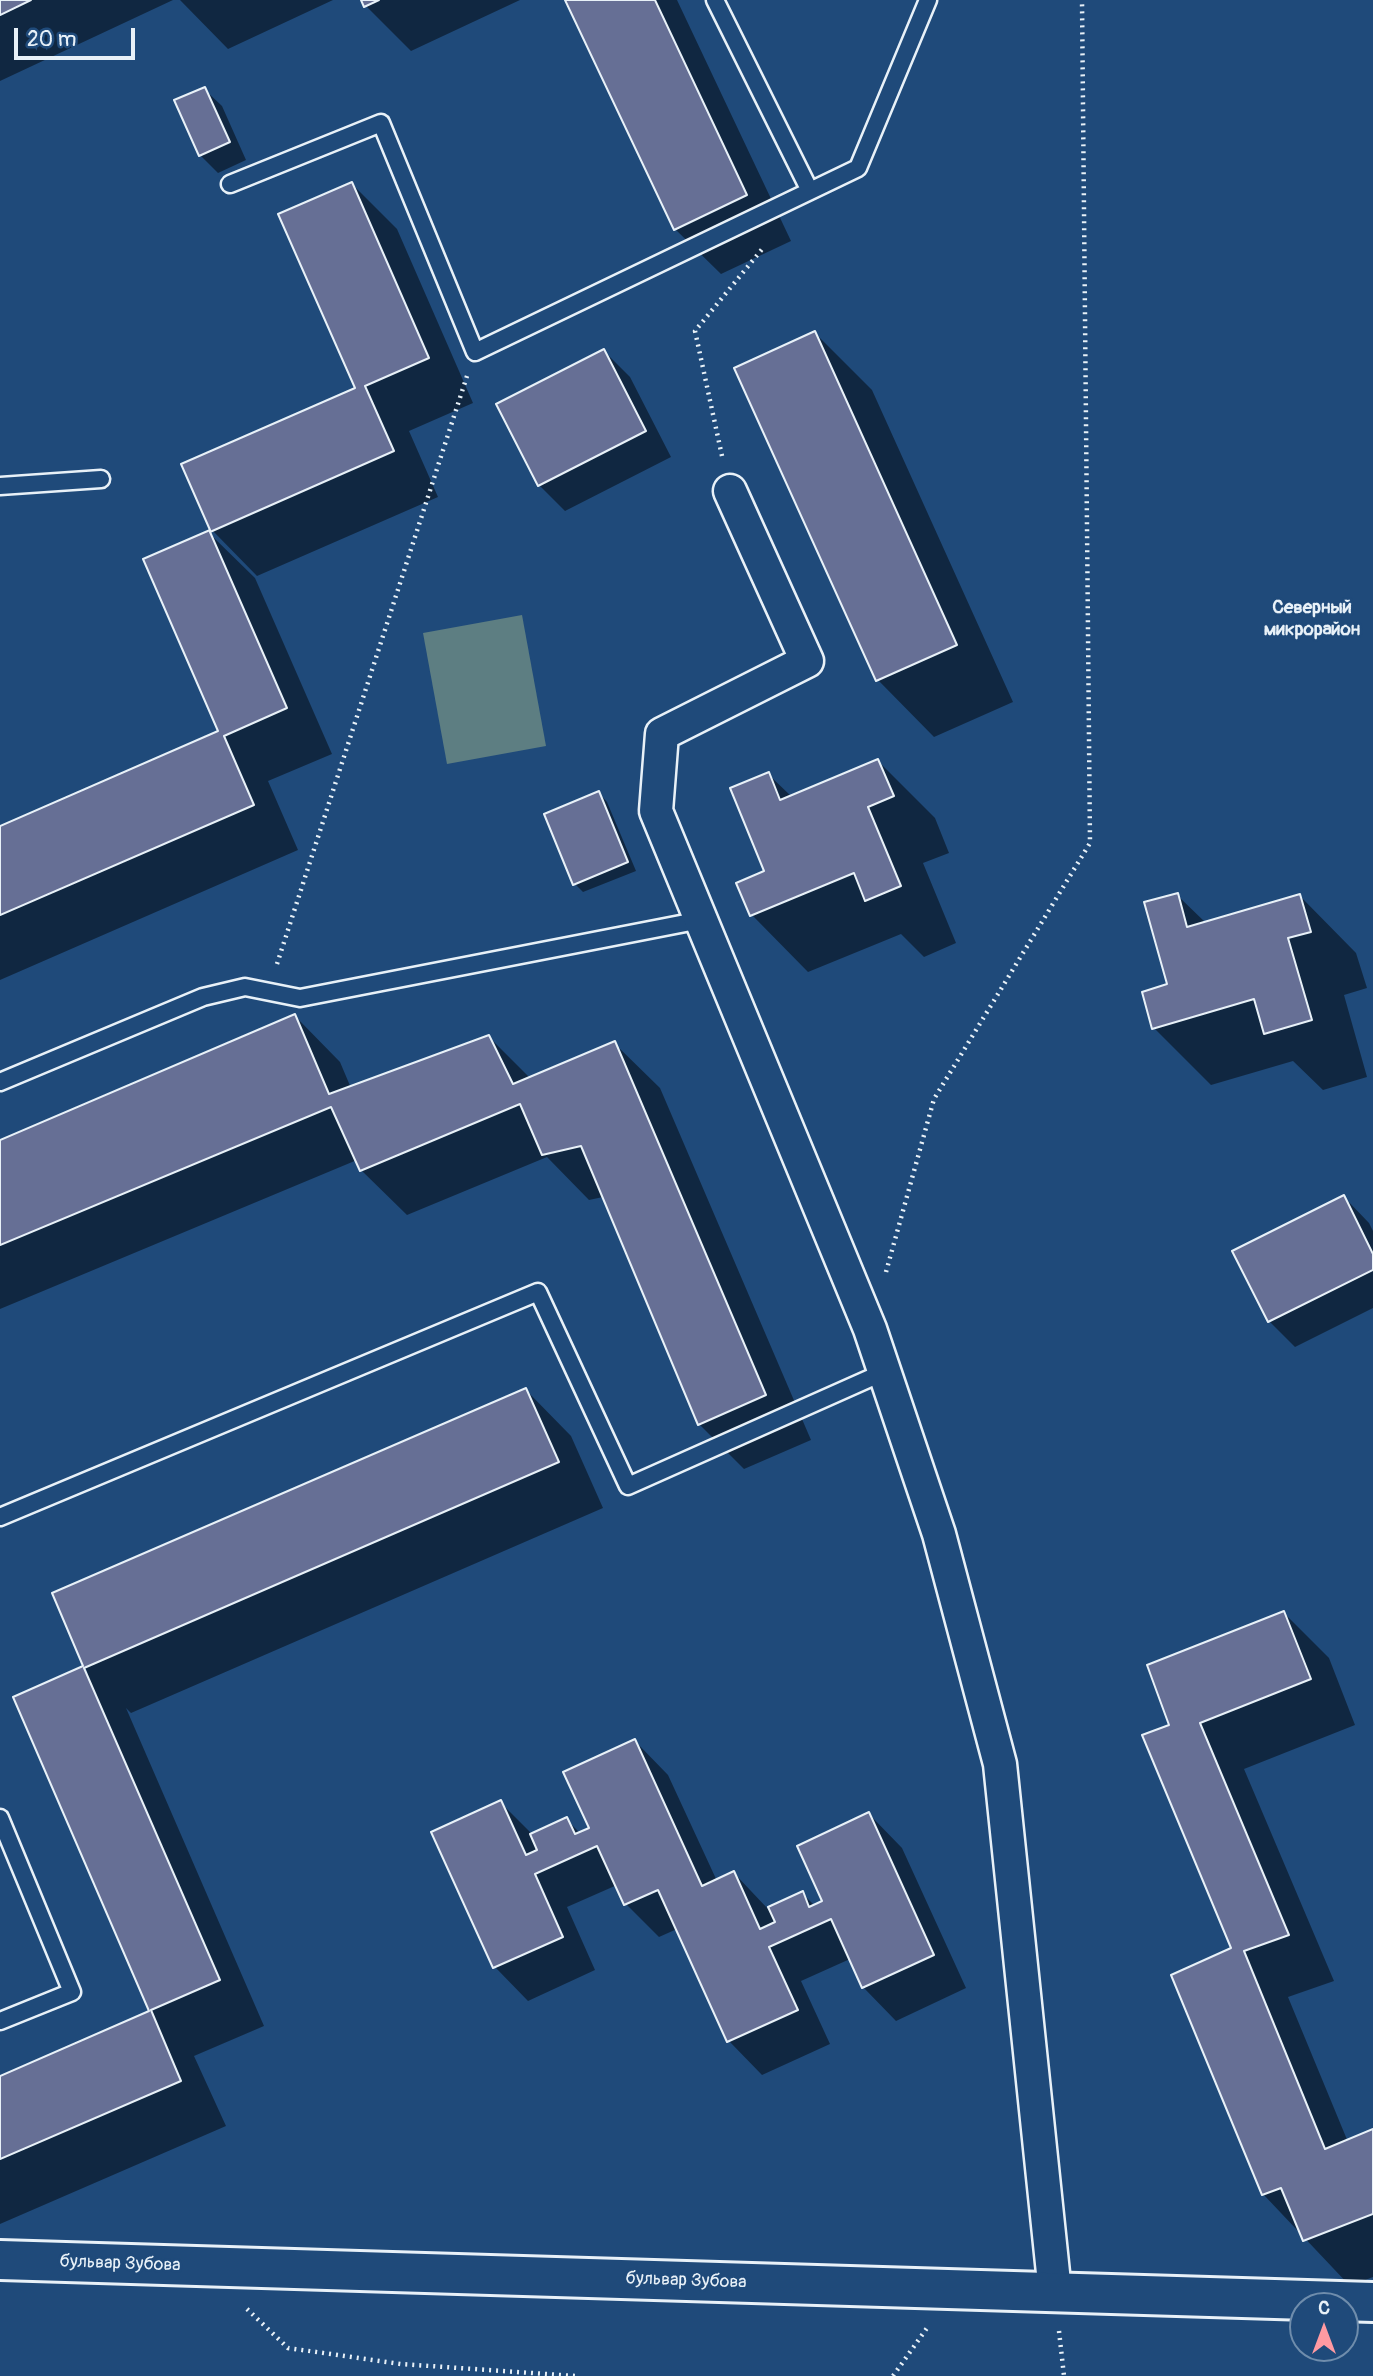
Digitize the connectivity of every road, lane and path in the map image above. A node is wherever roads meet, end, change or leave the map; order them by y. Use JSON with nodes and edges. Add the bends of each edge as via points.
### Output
{"nodes":[{"id":1,"x":715,"y":0,"type":"edge"},
{"id":2,"x":928,"y":0,"type":"edge"},
{"id":3,"x":1082,"y":0,"type":"edge"},
{"id":4,"x":230,"y":184,"type":"dead end"},
{"id":5,"x":810,"y":191,"type":"junction"},
{"id":6,"x":765,"y":245,"type":"dead end"},
{"id":7,"x":475,"y":352,"type":"junction"},
{"id":8,"x":101,"y":479,"type":"dead end"},
{"id":9,"x":0,"y":485,"type":"edge"},
{"id":10,"x":730,"y":491,"type":"joint"},
{"id":11,"x":701,"y":920,"type":"junction"},
{"id":12,"x":268,"y":990,"type":"junction"},
{"id":13,"x":0,"y":1082,"type":"edge"},
{"id":14,"x":870,"y":1329,"type":"junction"},
{"id":15,"x":884,"y":1372,"type":"junction"},
{"id":16,"x":0,"y":1517,"type":"edge"},
{"id":17,"x":0,"y":1818,"type":"edge"},
{"id":18,"x":0,"y":2021,"type":"edge"},
{"id":19,"x":0,"y":2260,"type":"edge"},
{"id":20,"x":955,"y":2289,"type":"junction"},
{"id":21,"x":1055,"y":2292,"type":"junction"},
{"id":22,"x":1373,"y":2302,"type":"edge"},
{"id":23,"x":245,"y":2308,"type":"dead end"},
{"id":24,"x":575,"y":2376,"type":"edge"},
{"id":25,"x":893,"y":2376,"type":"edge"}],
"edges":[{"from":1,"to":5,"type":"lane"},
{"from":2,"to":5,"type":"lane","via":[[858,167]]},
{"from":3,"to":14,"type":"path","via":[[1090,843],[934,1099]]},
{"from":4,"to":7,"type":"lane","via":[[381,123]]},
{"from":5,"to":7,"type":"lane"},
{"from":6,"to":10,"type":"path","via":[[695,331]]},
{"from":7,"to":12,"type":"path"},
{"from":8,"to":9,"type":"lane"},
{"from":10,"to":11,"type":"street","via":[[807,661],[662,734],[656,811]]},
{"from":11,"to":12,"type":"lane","via":[[300,998]]},
{"from":11,"to":14,"type":"street"},
{"from":12,"to":13,"type":"lane","via":[[245,986],[203,997]]},
{"from":14,"to":15,"type":"street"},
{"from":15,"to":16,"type":"lane","via":[[628,1486],[538,1292]]},
{"from":15,"to":21,"type":"street","via":[[939,1534],[1000,1764]]},
{"from":17,"to":18,"type":"lane","via":[[72,1992]]},
{"from":19,"to":20,"type":"street","name":"бульвар Зубова"},
{"from":20,"to":21,"type":"street","name":"бульвар Зубова"},
{"from":20,"to":25,"type":"path"},
{"from":21,"to":22,"type":"street","name":"бульвар Зубова"},
{"from":23,"to":24,"type":"path","via":[[288,2348],[401,2364]]}]}
